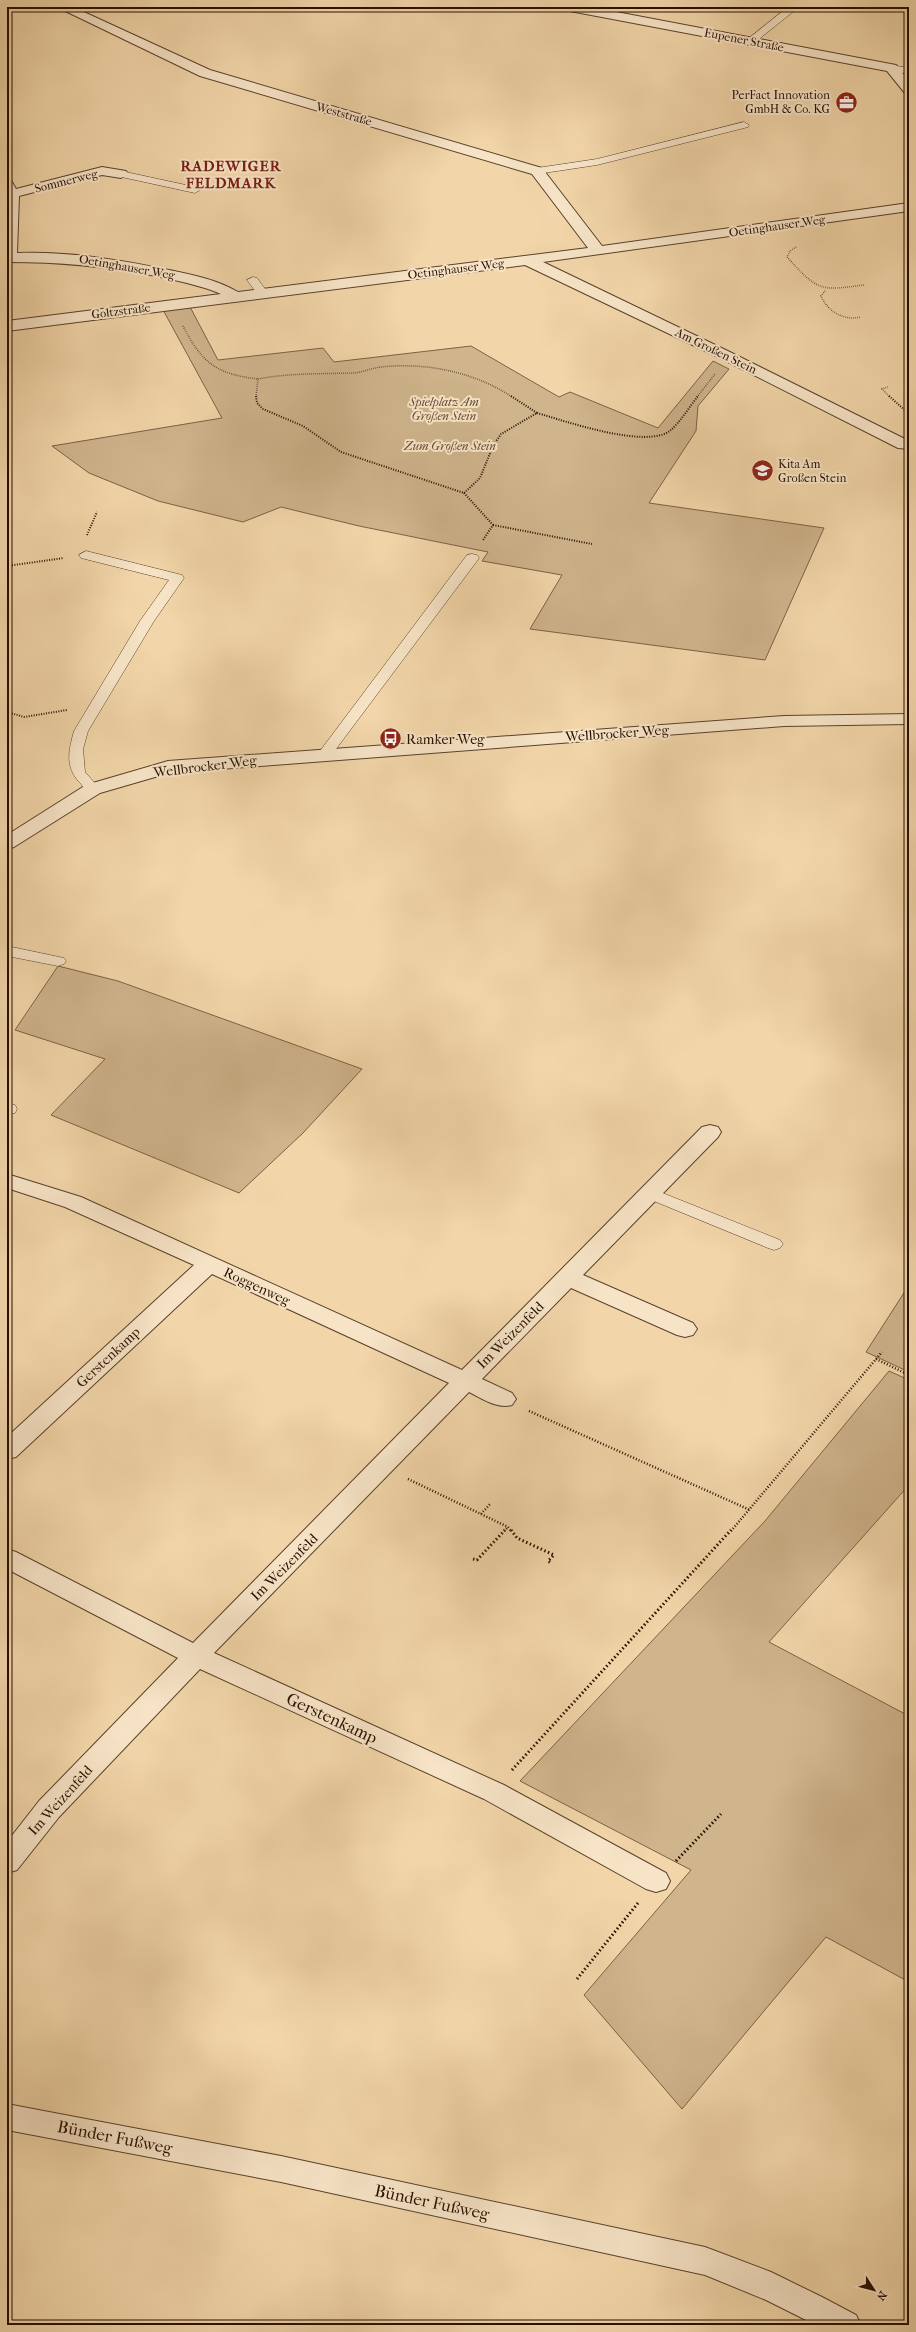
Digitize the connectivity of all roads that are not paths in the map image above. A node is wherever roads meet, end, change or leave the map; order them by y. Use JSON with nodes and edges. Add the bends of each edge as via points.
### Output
{"nodes":[{"id":1,"x":63,"y":7,"type":"edge"},
{"id":2,"x":570,"y":7,"type":"edge"},
{"id":3,"x":794,"y":7,"type":"edge"},
{"id":4,"x":751,"y":41,"type":"junction"},
{"id":5,"x":891,"y":68,"type":"junction"},
{"id":6,"x":909,"y":71,"type":"edge"},
{"id":7,"x":909,"y":89,"type":"edge"},
{"id":8,"x":744,"y":125,"type":"dead end"},
{"id":9,"x":537,"y":171,"type":"junction"},
{"id":10,"x":121,"y":174,"type":"joint"},
{"id":11,"x":9,"y":190,"type":"edge"},
{"id":12,"x":195,"y":190,"type":"dead end"},
{"id":13,"x":909,"y":207,"type":"edge"},
{"id":14,"x":598,"y":251,"type":"junction"},
{"id":15,"x":8,"y":258,"type":"edge"},
{"id":16,"x":527,"y":260,"type":"junction"},
{"id":17,"x":253,"y":280,"type":"dead end"},
{"id":18,"x":262,"y":293,"type":"junction"},
{"id":19,"x":234,"y":296,"type":"junction"},
{"id":20,"x":7,"y":326,"type":"edge"},
{"id":21,"x":904,"y":446,"type":"dead end"},
{"id":22,"x":86,"y":555,"type":"road end"},
{"id":23,"x":472,"y":558,"type":"road end"},
{"id":24,"x":909,"y":719,"type":"edge"},
{"id":25,"x":325,"y":754,"type":"junction"},
{"id":26,"x":92,"y":789,"type":"junction"},
{"id":27,"x":7,"y":843,"type":"edge"},
{"id":28,"x":7,"y":951,"type":"edge"},
{"id":29,"x":58,"y":961,"type":"dead end"},
{"id":30,"x":710,"y":1132,"type":"dead end"},
{"id":31,"x":7,"y":1181,"type":"edge"},
{"id":32,"x":650,"y":1193,"type":"junction"},
{"id":33,"x":774,"y":1244,"type":"dead end"},
{"id":34,"x":209,"y":1264,"type":"junction"},
{"id":35,"x":567,"y":1277,"type":"junction"},
{"id":36,"x":685,"y":1329,"type":"dead end"},
{"id":37,"x":465,"y":1381,"type":"junction"},
{"id":38,"x":504,"y":1399,"type":"road end"},
{"id":39,"x":7,"y":1451,"type":"edge"},
{"id":40,"x":7,"y":1558,"type":"edge"},
{"id":41,"x":196,"y":1656,"type":"junction"},
{"id":42,"x":7,"y":1862,"type":"edge"},
{"id":43,"x":656,"y":1881,"type":"dead end"},
{"id":44,"x":7,"y":2117,"type":"edge"},
{"id":45,"x":845,"y":2325,"type":"edge"}],
"edges":[{"from":1,"to":9,"type":"street","name":"Weststraße","via":[[205,73]]},
{"from":2,"to":4,"type":"street","name":"Eupener Straße"},
{"from":3,"to":4,"type":"lane"},
{"from":4,"to":5,"type":"street","name":"Eupener Straße"},
{"from":5,"to":6,"type":"lane"},
{"from":5,"to":7,"type":"street"},
{"from":8,"to":9,"type":"lane","via":[[597,162]]},
{"from":9,"to":14,"type":"street"},
{"from":10,"to":11,"type":"street","name":"Sommerweg","via":[[102,172]]},
{"from":10,"to":12,"type":"lane"},
{"from":11,"to":15,"type":"street","name":"Sommerweg"},
{"from":13,"to":14,"type":"street","name":"Oetinghauser Weg"},
{"from":14,"to":16,"type":"street","name":"Oetinghauser Weg"},
{"from":15,"to":19,"type":"street","name":"Oetinghauser Weg","via":[[56,256],[93,260],[202,281]]},
{"from":16,"to":18,"type":"street","name":"Oetinghauser Weg"},
{"from":16,"to":21,"type":"street","name":"Am Großen Stein","via":[[729,357]]},
{"from":17,"to":18,"type":"lane"},
{"from":18,"to":19,"type":"street","name":"Oetinghauser Weg"},
{"from":19,"to":20,"type":"street","name":"Goltzstraße"},
{"from":22,"to":26,"type":"lane","via":[[177,578],[147,622],[81,731],[76,749],[78,774]]},
{"from":23,"to":25,"type":"lane"},
{"from":24,"to":25,"type":"street","name":"Wellbrocker Weg","via":[[784,721]]},
{"from":25,"to":26,"type":"street","name":"Wellbrocker Weg","via":[[168,767]]},
{"from":26,"to":27,"type":"street","name":"Wellbrocker Weg"},
{"from":28,"to":29,"type":"lane"},
{"from":30,"to":32,"type":"street","name":"Im Weizenfeld"},
{"from":31,"to":34,"type":"street","name":"Roggenweg","via":[[73,1202]]},
{"from":32,"to":33,"type":"lane"},
{"from":32,"to":35,"type":"street","name":"Im Weizenfeld"},
{"from":34,"to":37,"type":"street","name":"Roggenweg"},
{"from":34,"to":39,"type":"street","name":"Gerstenkamp"},
{"from":35,"to":36,"type":"street"},
{"from":35,"to":37,"type":"street","name":"Im Weizenfeld"},
{"from":37,"to":38,"type":"street","name":"Roggenweg"},
{"from":37,"to":41,"type":"street","name":"Im Weizenfeld"},
{"from":40,"to":41,"type":"street","name":"Gerstenkamp"},
{"from":41,"to":42,"type":"street","name":"Im Weizenfeld","via":[[49,1809]]},
{"from":41,"to":43,"type":"street","name":"Gerstenkamp","via":[[494,1792]]},
{"from":44,"to":45,"type":"street","name":"Bünder Fußweg","via":[[281,2169],[706,2262],[768,2284]]}]}
